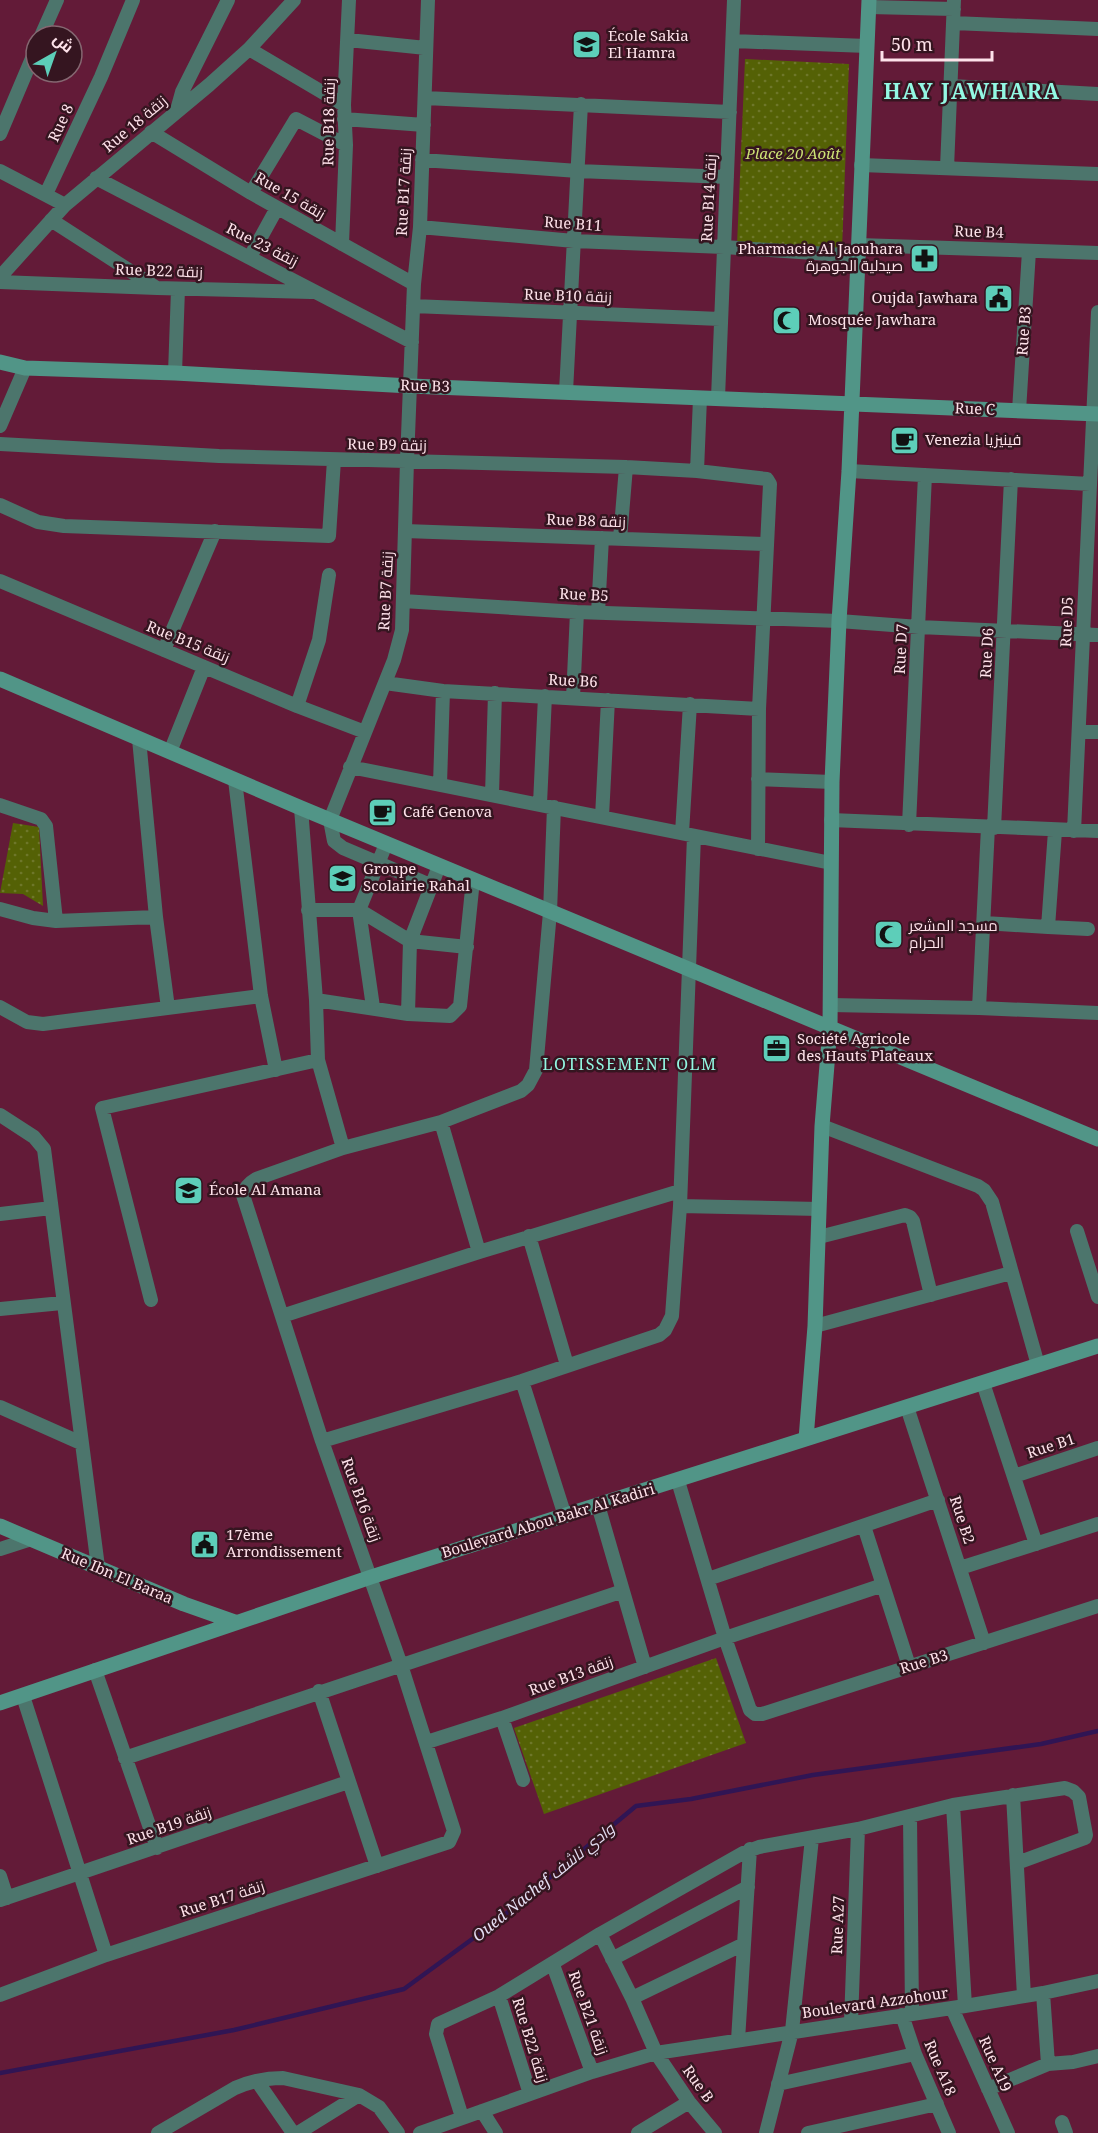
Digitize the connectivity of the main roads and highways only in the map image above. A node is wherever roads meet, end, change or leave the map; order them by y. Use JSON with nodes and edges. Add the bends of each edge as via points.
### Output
{"nodes":[{"id":1,"x":869,"y":4,"type":"edge"},
{"id":2,"x":0,"y":362,"type":"edge"},
{"id":3,"x":851,"y":404,"type":"junction"},
{"id":4,"x":1096,"y":414,"type":"edge"},
{"id":5,"x":0,"y":679,"type":"edge"},
{"id":6,"x":830,"y":1028,"type":"junction"},
{"id":7,"x":1098,"y":1139,"type":"edge"},
{"id":8,"x":1098,"y":1346,"type":"edge"},
{"id":9,"x":806,"y":1440,"type":"junction"},
{"id":10,"x":0,"y":1526,"type":"edge"},
{"id":11,"x":235,"y":1622,"type":"junction"},
{"id":12,"x":0,"y":1702,"type":"edge"}],
"edges":[{"from":1,"to":3,"type":"main road"},
{"from":2,"to":3,"type":"main road","name":"Rue B3","via":[[25,368]]},
{"from":3,"to":4,"type":"main road","name":"Rue C"},
{"from":3,"to":6,"type":"main road","via":[[832,782]]},
{"from":5,"to":6,"type":"main road"},
{"from":6,"to":7,"type":"main road"},
{"from":6,"to":9,"type":"main road"},
{"from":8,"to":9,"type":"main road","name":"Boulevard Abou Bakr Al Kadiri"},
{"from":9,"to":11,"type":"main road","name":"Boulevard Abou Bakr Al Kadiri"},
{"from":10,"to":11,"type":"main road","name":"Rue Ibn El Baraa"},
{"from":11,"to":12,"type":"main road","name":"Boulevard Abou Bakr Al Kadiri"}]}
